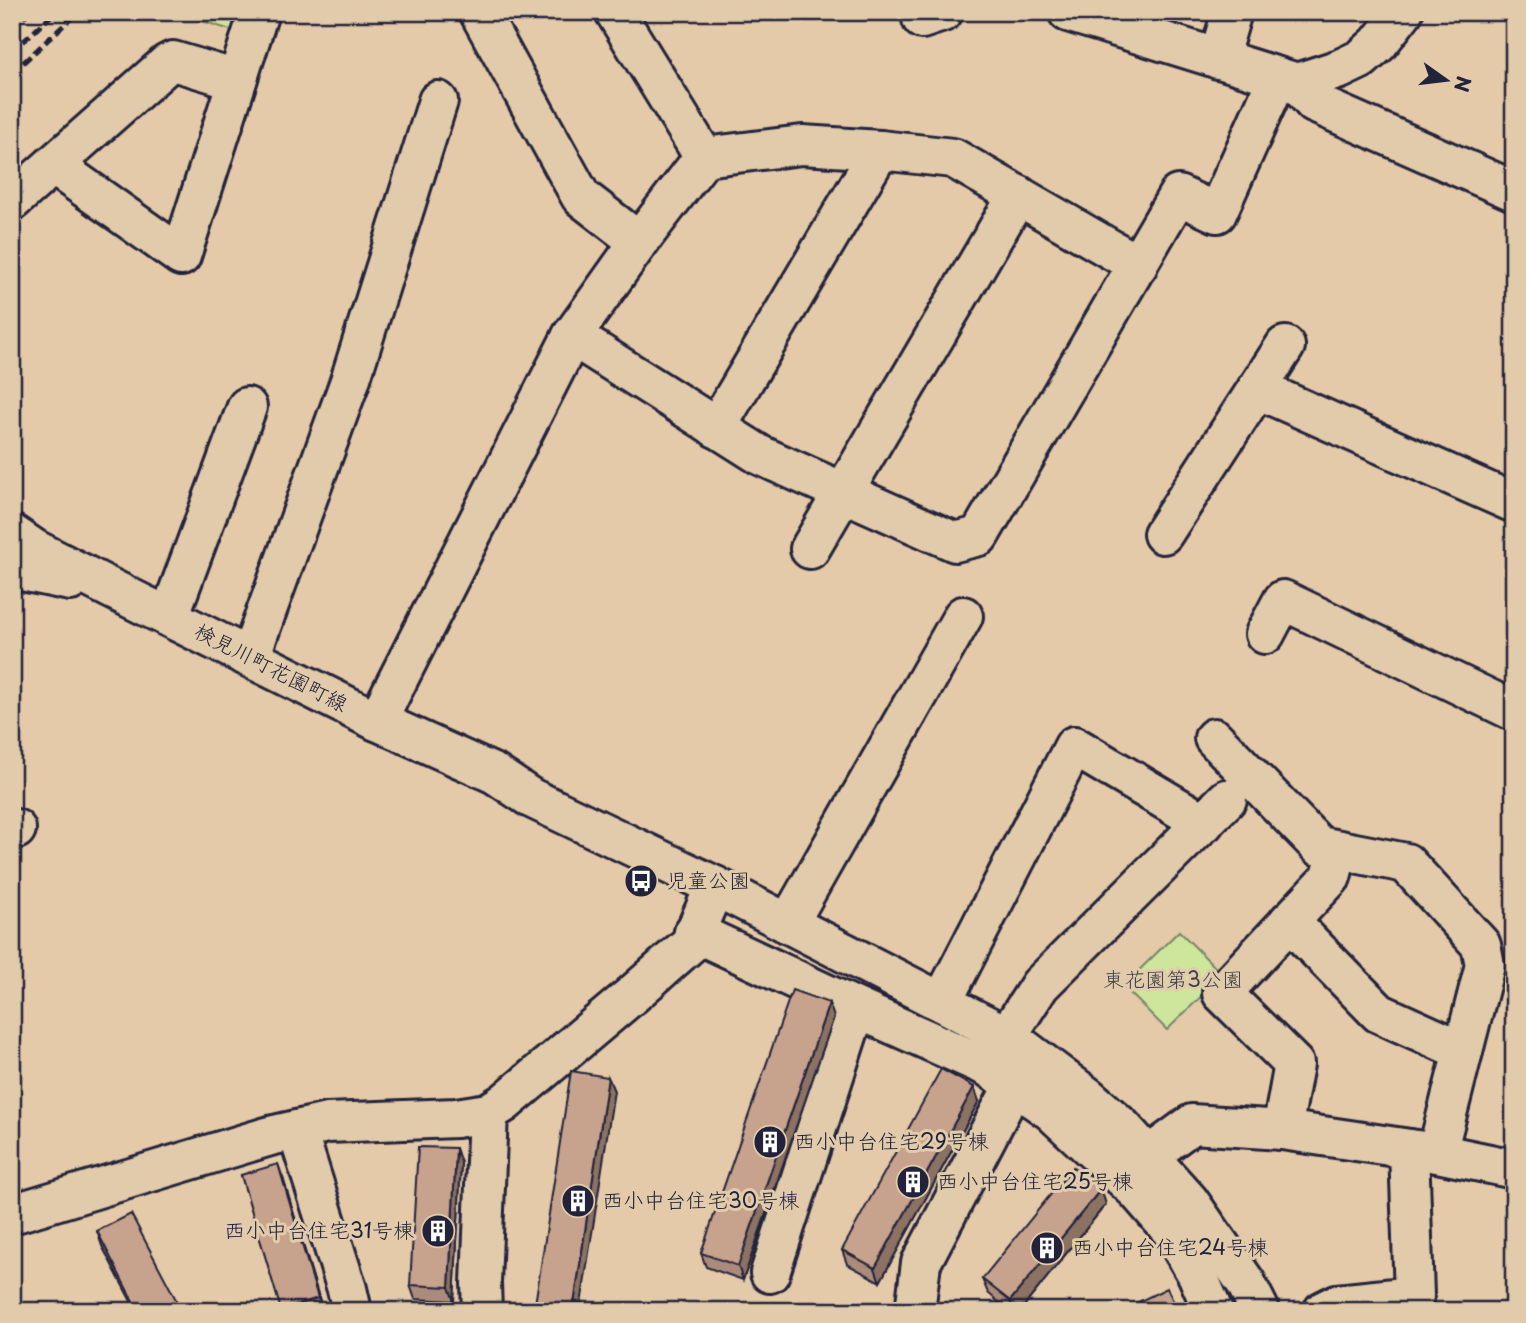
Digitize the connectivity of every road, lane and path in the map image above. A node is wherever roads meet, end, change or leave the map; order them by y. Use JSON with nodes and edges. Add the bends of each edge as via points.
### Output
{"nodes":[{"id":1,"x":259,"y":12,"type":"edge"},
{"id":2,"x":479,"y":12,"type":"edge"},
{"id":3,"x":615,"y":12,"type":"edge"},
{"id":4,"x":922,"y":12,"type":"edge"},
{"id":5,"x":943,"y":12,"type":"edge"},
{"id":6,"x":1068,"y":12,"type":"edge"},
{"id":7,"x":1232,"y":12,"type":"edge"},
{"id":8,"x":1403,"y":12,"type":"edge"},
{"id":9,"x":1149,"y":24,"type":"edge"},
{"id":10,"x":1218,"y":59,"type":"junction"},
{"id":11,"x":237,"y":80,"type":"junction"},
{"id":12,"x":1287,"y":80,"type":"junction"},
{"id":13,"x":438,"y":101,"type":"dead end"},
{"id":14,"x":880,"y":150,"type":"junction"},
{"id":15,"x":704,"y":157,"type":"junction"},
{"id":16,"x":53,"y":165,"type":"junction"},
{"id":17,"x":1514,"y":191,"type":"edge"},
{"id":18,"x":1018,"y":195,"type":"junction"},
{"id":19,"x":12,"y":201,"type":"edge"},
{"id":20,"x":639,"y":242,"type":"junction"},
{"id":21,"x":1138,"y":265,"type":"junction"},
{"id":22,"x":572,"y":336,"type":"junction"},
{"id":23,"x":1285,"y":346,"type":"dead end"},
{"id":24,"x":1257,"y":389,"type":"junction"},
{"id":25,"x":247,"y":407,"type":"dead end"},
{"id":26,"x":716,"y":428,"type":"junction"},
{"id":27,"x":844,"y":492,"type":"junction"},
{"id":28,"x":1514,"y":503,"type":"edge"},
{"id":29,"x":1163,"y":534,"type":"dead end"},
{"id":30,"x":17,"y":539,"type":"edge"},
{"id":31,"x":810,"y":549,"type":"dead end"},
{"id":32,"x":962,"y":616,"type":"dead end"},
{"id":33,"x":169,"y":617,"type":"junction"},
{"id":34,"x":1265,"y":634,"type":"dead end"},
{"id":35,"x":250,"y":657,"type":"junction"},
{"id":36,"x":1514,"y":712,"type":"edge"},
{"id":37,"x":377,"y":721,"type":"junction"},
{"id":38,"x":1214,"y":738,"type":"dead end"},
{"id":39,"x":1338,"y":850,"type":"junction"},
{"id":40,"x":715,"y":886,"type":"junction"},
{"id":41,"x":1289,"y":921,"type":"junction"},
{"id":42,"x":788,"y":924,"type":"junction"},
{"id":43,"x":694,"y":932,"type":"junction"},
{"id":44,"x":942,"y":1002,"type":"junction"},
{"id":45,"x":856,"y":1008,"type":"junction"},
{"id":46,"x":1007,"y":1036,"type":"junction"},
{"id":47,"x":1463,"y":1051,"type":"junction"},
{"id":48,"x":1014,"y":1085,"type":"junction"},
{"id":49,"x":488,"y":1113,"type":"junction"},
{"id":50,"x":1282,"y":1129,"type":"junction"},
{"id":51,"x":297,"y":1130,"type":"junction"},
{"id":52,"x":1423,"y":1151,"type":"junction"},
{"id":53,"x":1147,"y":1157,"type":"junction"},
{"id":54,"x":1514,"y":1169,"type":"edge"},
{"id":55,"x":12,"y":1214,"type":"edge"},
{"id":56,"x":770,"y":1273,"type":"dead end"},
{"id":57,"x":352,"y":1311,"type":"edge"},
{"id":58,"x":482,"y":1311,"type":"edge"},
{"id":59,"x":915,"y":1311,"type":"edge"},
{"id":60,"x":1213,"y":1311,"type":"edge"},
{"id":61,"x":1260,"y":1311,"type":"edge"},
{"id":62,"x":1323,"y":1311,"type":"edge"}],
"edges":[{"from":1,"to":11,"type":"street"},
{"from":2,"to":20,"type":"street","via":[[581,197]]},
{"from":3,"to":15,"type":"street"},
{"from":4,"to":5,"type":"street","via":[[922,19]]},
{"from":6,"to":9,"type":"street"},
{"from":7,"to":10,"type":"street"},
{"from":8,"to":12,"type":"street","via":[[1361,58],[1340,69]]},
{"from":9,"to":10,"type":"street"},
{"from":10,"to":12,"type":"street"},
{"from":11,"to":16,"type":"street","via":[[173,61],[166,64]]},
{"from":11,"to":16,"type":"street","via":[[181,256]]},
{"from":12,"to":17,"type":"street","via":[[1314,103]]},
{"from":12,"to":21,"type":"street","via":[[1217,213],[1178,195]]},
{"from":13,"to":35,"type":"street","via":[[350,382]]},
{"from":14,"to":15,"type":"street","via":[[802,145]]},
{"from":14,"to":18,"type":"street","via":[[953,158]]},
{"from":14,"to":26,"type":"street"},
{"from":15,"to":20,"type":"street"},
{"from":16,"to":19,"type":"street"},
{"from":18,"to":21,"type":"street"},
{"from":18,"to":27,"type":"street"},
{"from":20,"to":22,"type":"street"},
{"from":21,"to":27,"type":"street","via":[[979,536],[955,542]]},
{"from":22,"to":26,"type":"street"},
{"from":22,"to":37,"type":"street"},
{"from":23,"to":24,"type":"street"},
{"from":24,"to":28,"type":"street"},
{"from":24,"to":29,"type":"street"},
{"from":25,"to":33,"type":"street"},
{"from":26,"to":27,"type":"street","via":[[760,455]]},
{"from":27,"to":31,"type":"street"},
{"from":30,"to":33,"type":"street","name":"検見川町花園町線"},
{"from":32,"to":42,"type":"street"},
{"from":33,"to":35,"type":"street","name":"検見川町花園町線"},
{"from":34,"to":36,"type":"street","via":[[1283,600]]},
{"from":35,"to":37,"type":"street","name":"検見川町花園町線"},
{"from":37,"to":40,"type":"street","name":"検見川町花園町線","via":[[495,774],[531,798]]},
{"from":38,"to":39,"type":"street","via":[[1319,846]]},
{"from":39,"to":41,"type":"street","via":[[1331,877]]},
{"from":39,"to":47,"type":"street","via":[[1406,863],[1481,945],[1485,965]]},
{"from":40,"to":42,"type":"street","name":"検見川町花園町線"},
{"from":40,"to":43,"type":"street"},
{"from":41,"to":47,"type":"street","via":[[1379,1013]]},
{"from":41,"to":50,"type":"street","via":[[1222,993],[1294,1064]]},
{"from":42,"to":44,"type":"street","name":"検見川町花園町線"},
{"from":43,"to":45,"type":"street"},
{"from":43,"to":49,"type":"street","via":[[690,944],[631,996]]},
{"from":44,"to":46,"type":"street","name":"検見川町花園町線"},
{"from":44,"to":46,"type":"street","via":[[1074,746],[1216,811],[1040,985]]},
{"from":45,"to":48,"type":"street","via":[[988,1067]]},
{"from":45,"to":56,"type":"street"},
{"from":46,"to":53,"type":"street","name":"検見川町花園町線","via":[[1088,1097]]},
{"from":47,"to":52,"type":"street"},
{"from":48,"to":59,"type":"street","via":[[921,1264]]},
{"from":48,"to":60,"type":"street","via":[[1051,1111],[1137,1191],[1171,1230]]},
{"from":49,"to":51,"type":"street","via":[[327,1123]]},
{"from":49,"to":58,"type":"street"},
{"from":50,"to":52,"type":"street"},
{"from":50,"to":53,"type":"street","via":[[1192,1124]]},
{"from":51,"to":55,"type":"street"},
{"from":51,"to":57,"type":"street"},
{"from":52,"to":54,"type":"street"},
{"from":52,"to":62,"type":"street","via":[[1414,1296],[1338,1304]]},
{"from":53,"to":61,"type":"street","name":"検見川町花園町線","via":[[1189,1201]]}]}
